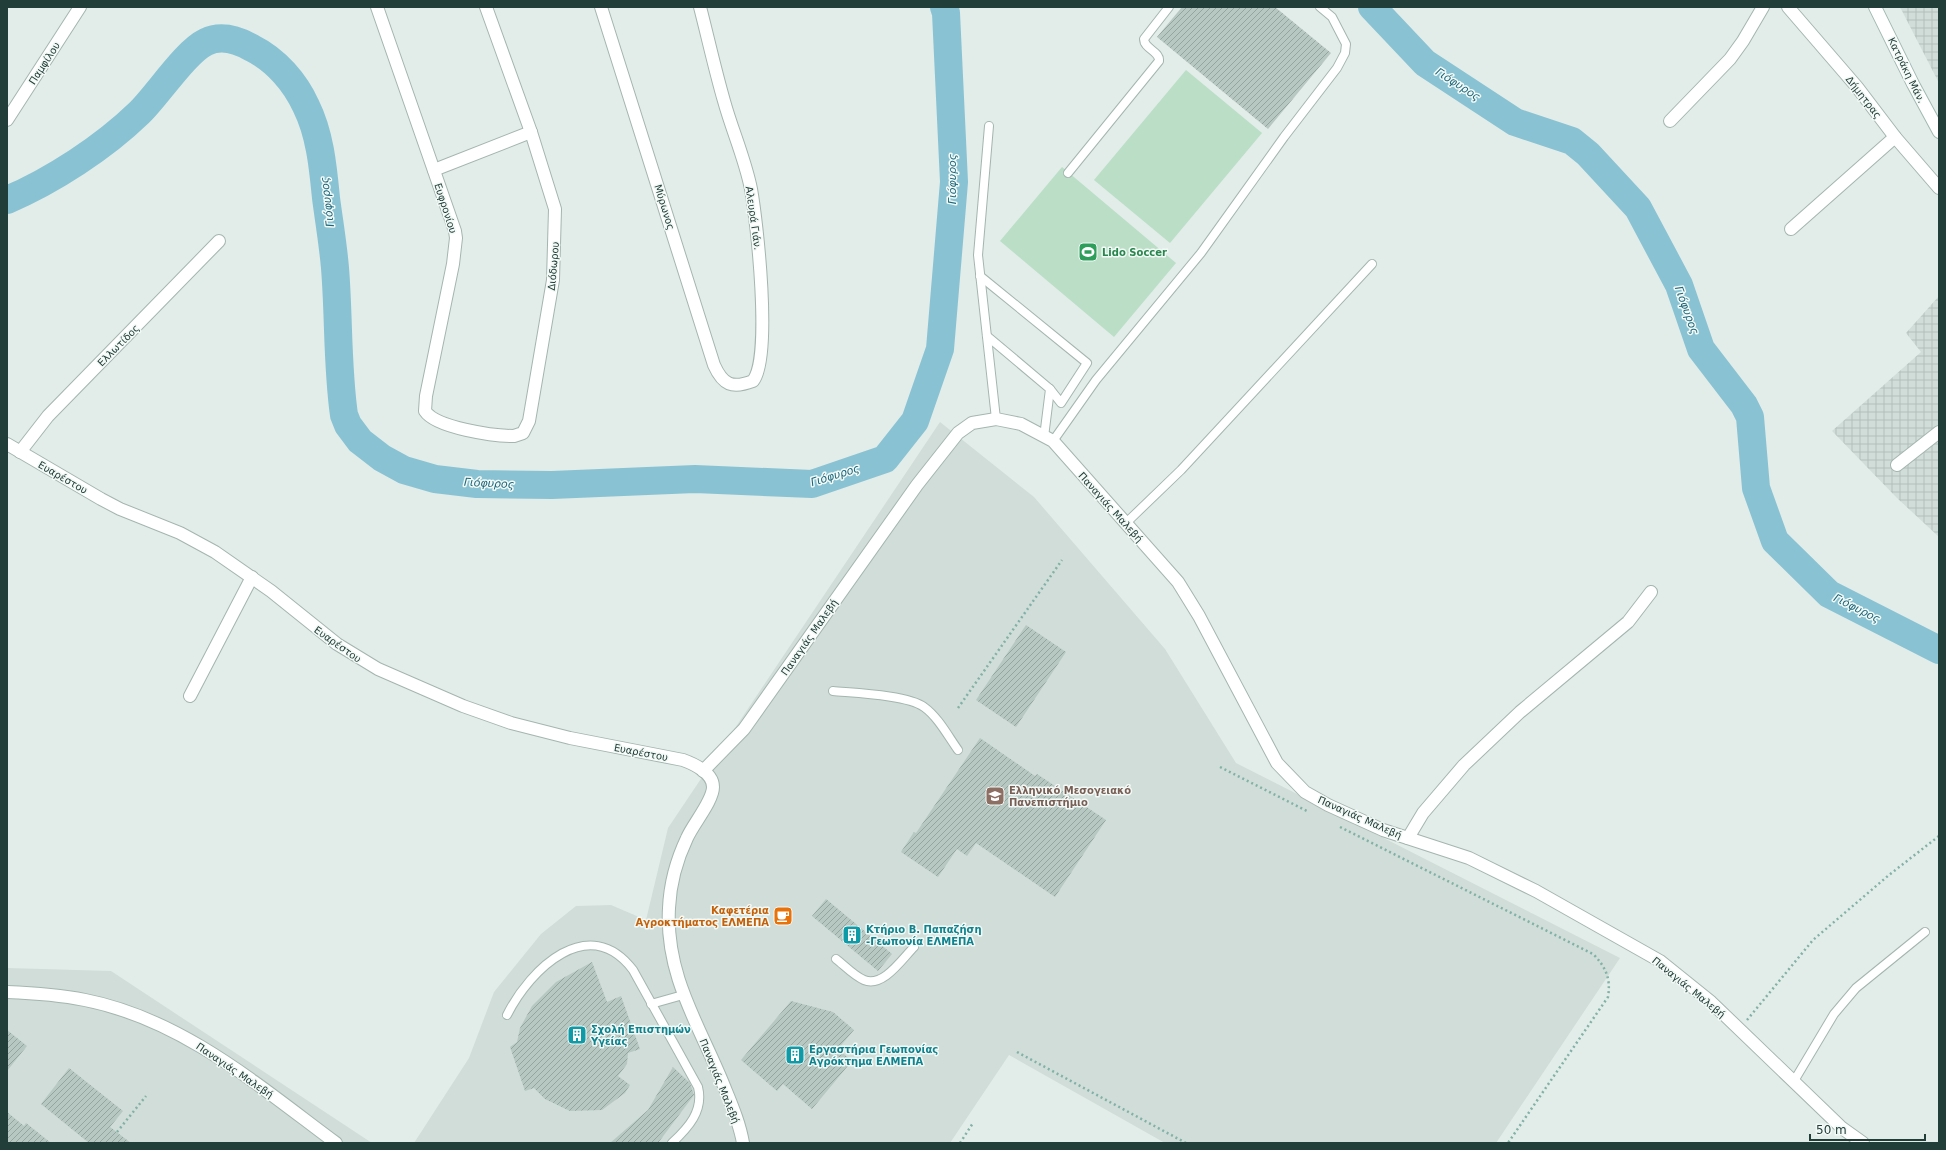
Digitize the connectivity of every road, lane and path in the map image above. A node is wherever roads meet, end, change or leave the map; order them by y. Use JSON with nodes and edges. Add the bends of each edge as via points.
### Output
{"nodes":[{"id":1,"x":80,"y":7,"type":"edge"},
{"id":2,"x":377,"y":7,"type":"edge"},
{"id":3,"x":486,"y":7,"type":"edge"},
{"id":4,"x":601,"y":7,"type":"edge"},
{"id":5,"x":700,"y":7,"type":"edge"},
{"id":6,"x":1169,"y":7,"type":"edge"},
{"id":7,"x":1320,"y":7,"type":"edge"},
{"id":8,"x":1763,"y":7,"type":"edge"},
{"id":9,"x":1788,"y":7,"type":"edge"},
{"id":10,"x":1875,"y":7,"type":"edge"},
{"id":11,"x":7,"y":120,"type":"edge"},
{"id":12,"x":1670,"y":121,"type":"dead end"},
{"id":13,"x":989,"y":126,"type":"dead end"},
{"id":14,"x":531,"y":132,"type":"junction"},
{"id":15,"x":1939,"y":132,"type":"edge"},
{"id":16,"x":1895,"y":137,"type":"junction"},
{"id":17,"x":434,"y":170,"type":"junction"},
{"id":18,"x":1068,"y":173,"type":"dead end"},
{"id":19,"x":1939,"y":188,"type":"edge"},
{"id":20,"x":1791,"y":229,"type":"dead end"},
{"id":21,"x":219,"y":241,"type":"dead end"},
{"id":22,"x":1372,"y":264,"type":"dead end"},
{"id":23,"x":980,"y":276,"type":"junction"},
{"id":24,"x":987,"y":336,"type":"junction"},
{"id":25,"x":748,"y":383,"type":"joint"},
{"id":26,"x":1050,"y":389,"type":"junction"},
{"id":27,"x":427,"y":415,"type":"joint"},
{"id":28,"x":996,"y":419,"type":"junction"},
{"id":29,"x":1939,"y":432,"type":"edge"},
{"id":30,"x":1049,"y":439,"type":"junction"},
{"id":31,"x":7,"y":444,"type":"edge"},
{"id":32,"x":20,"y":452,"type":"junction"},
{"id":33,"x":1897,"y":465,"type":"dead end"},
{"id":34,"x":1126,"y":523,"type":"junction"},
{"id":35,"x":1062,"y":560,"type":"dead end"},
{"id":36,"x":252,"y":577,"type":"junction"},
{"id":37,"x":1651,"y":592,"type":"dead end"},
{"id":38,"x":833,"y":691,"type":"dead end"},
{"id":39,"x":190,"y":696,"type":"dead end"},
{"id":40,"x":958,"y":708,"type":"dead end"},
{"id":41,"x":958,"y":750,"type":"dead end"},
{"id":42,"x":1220,"y":767,"type":"dead end"},
{"id":43,"x":703,"y":771,"type":"junction"},
{"id":44,"x":1312,"y":813,"type":"dead end"},
{"id":45,"x":1333,"y":823,"type":"dead end"},
{"id":46,"x":1939,"y":836,"type":"edge"},
{"id":47,"x":1408,"y":838,"type":"junction"},
{"id":48,"x":1925,"y":932,"type":"dead end"},
{"id":49,"x":914,"y":947,"type":"dead end"},
{"id":50,"x":836,"y":959,"type":"dead end"},
{"id":51,"x":7,"y":992,"type":"edge"},
{"id":52,"x":683,"y":995,"type":"junction"},
{"id":53,"x":651,"y":1004,"type":"junction"},
{"id":54,"x":508,"y":1015,"type":"dead end"},
{"id":55,"x":1739,"y":1029,"type":"junction"},
{"id":56,"x":1017,"y":1052,"type":"dead end"},
{"id":57,"x":1794,"y":1081,"type":"junction"},
{"id":58,"x":146,"y":1096,"type":"dead end"},
{"id":59,"x":974,"y":1122,"type":"dead end"},
{"id":60,"x":117,"y":1132,"type":"dead end"},
{"id":61,"x":336,"y":1143,"type":"edge"},
{"id":62,"x":672,"y":1143,"type":"edge"},
{"id":63,"x":743,"y":1143,"type":"edge"},
{"id":64,"x":960,"y":1143,"type":"edge"},
{"id":65,"x":1186,"y":1143,"type":"edge"},
{"id":66,"x":1508,"y":1143,"type":"edge"},
{"id":67,"x":1862,"y":1143,"type":"edge"}],
"edges":[{"from":1,"to":11,"type":"street","name":"Παμφίλου"},
{"from":2,"to":17,"type":"street","name":"Ευφρονίου"},
{"from":3,"to":14,"type":"street","name":"Διόδωρου"},
{"from":4,"to":25,"type":"street","name":"Μύρωνος","via":[[714,365],[727,384]]},
{"from":5,"to":25,"type":"street","name":"Αλευρά Γιάν.","via":[[724,101],[751,188],[761,280],[762,356],[755,378]]},
{"from":6,"to":18,"type":"lane","via":[[1144,38],[1146,45],[1158,55],[1159,62]]},
{"from":7,"to":30,"type":"lane","via":[[1332,17],[1346,44],[1345,53],[1337,68],[1201,253]]},
{"from":8,"to":12,"type":"street","via":[[1730,59]]},
{"from":9,"to":16,"type":"street","name":"Δήμητρας","via":[[1857,87]]},
{"from":10,"to":15,"type":"street","name":"Κατράκη Μάν.","via":[[1912,84]]},
{"from":13,"to":23,"type":"lane","via":[[978,255]]},
{"from":14,"to":17,"type":"street"},
{"from":14,"to":27,"type":"street","name":"Διόδωρου","via":[[555,209],[555,244],[553,280],[528,426],[521,435],[507,436],[450,426]]},
{"from":16,"to":19,"type":"street","name":"Δήμητρας"},
{"from":16,"to":20,"type":"street"},
{"from":17,"to":27,"type":"street","name":"Ευφρονίου","via":[[456,238],[424,407]]},
{"from":21,"to":32,"type":"street","name":"Ελλωτίδος","via":[[48,416]]},
{"from":22,"to":34,"type":"lane","via":[[1181,470]]},
{"from":23,"to":24,"type":"lane"},
{"from":23,"to":26,"type":"lane","via":[[1087,364],[1061,403]]},
{"from":24,"to":26,"type":"lane"},
{"from":24,"to":28,"type":"lane"},
{"from":26,"to":30,"type":"lane"},
{"from":28,"to":30,"type":"street","name":"Παναγιάς Μαλεβή","via":[[1020,424]]},
{"from":28,"to":43,"type":"street","name":"Παναγιάς Μαλεβή","via":[[972,423],[958,433],[917,485],[744,729]]},
{"from":29,"to":33,"type":"street"},
{"from":30,"to":34,"type":"street","name":"Παναγιάς Μαλεβή"},
{"from":31,"to":32,"type":"street","name":"Ευαρέστου"},
{"from":32,"to":36,"type":"street","name":"Ευαρέστου","via":[[120,509],[203,545]]},
{"from":34,"to":47,"type":"street","name":"Παναγιάς Μαλεβή","via":[[1178,582],[1199,616],[1277,762],[1305,792],[1383,830]]},
{"from":35,"to":40,"type":"path"},
{"from":36,"to":39,"type":"street"},
{"from":36,"to":43,"type":"street","name":"Ευαρέστου","via":[[349,653],[442,698],[511,723],[570,738],[672,758],[690,763]]},
{"from":37,"to":47,"type":"street","via":[[1628,622],[1520,712],[1464,765],[1423,813]]},
{"from":38,"to":41,"type":"lane","via":[[906,700],[919,704],[930,712]]},
{"from":42,"to":44,"type":"path"},
{"from":43,"to":52,"type":"street","name":"Παναγιάς Μαλεβή","via":[[713,784],[711,796],[683,847],[669,904],[670,948]]},
{"from":45,"to":66,"type":"path","via":[[1593,954],[1606,971],[1610,984],[1608,997]]},
{"from":46,"to":55,"type":"path","via":[[1813,940]]},
{"from":47,"to":55,"type":"street","name":"Παναγιάς Μαλεβή","via":[[1468,858],[1536,891],[1660,961],[1711,1002]]},
{"from":48,"to":57,"type":"lane","via":[[1856,988],[1834,1014]]},
{"from":49,"to":50,"type":"lane","via":[[883,978],[873,982],[864,980]]},
{"from":51,"to":61,"type":"street","name":"Παναγιάς Μαλεβή","via":[[86,1000],[151,1021],[216,1055]]},
{"from":52,"to":53,"type":"lane"},
{"from":52,"to":63,"type":"street","name":"Παναγιάς Μαλεβή","via":[[724,1086]]},
{"from":53,"to":54,"type":"lane","via":[[633,970],[620,955],[598,946],[583,945],[552,960],[540,970],[523,988]]},
{"from":53,"to":62,"type":"lane","via":[[693,1077],[699,1093],[696,1114]]},
{"from":55,"to":57,"type":"street","name":"Παναγιάς Μαλεβή"},
{"from":56,"to":65,"type":"path"},
{"from":57,"to":67,"type":"street","name":"Παναγιάς Μαλεβή","via":[[1842,1128]]},
{"from":58,"to":60,"type":"path"},
{"from":59,"to":64,"type":"path"}]}
